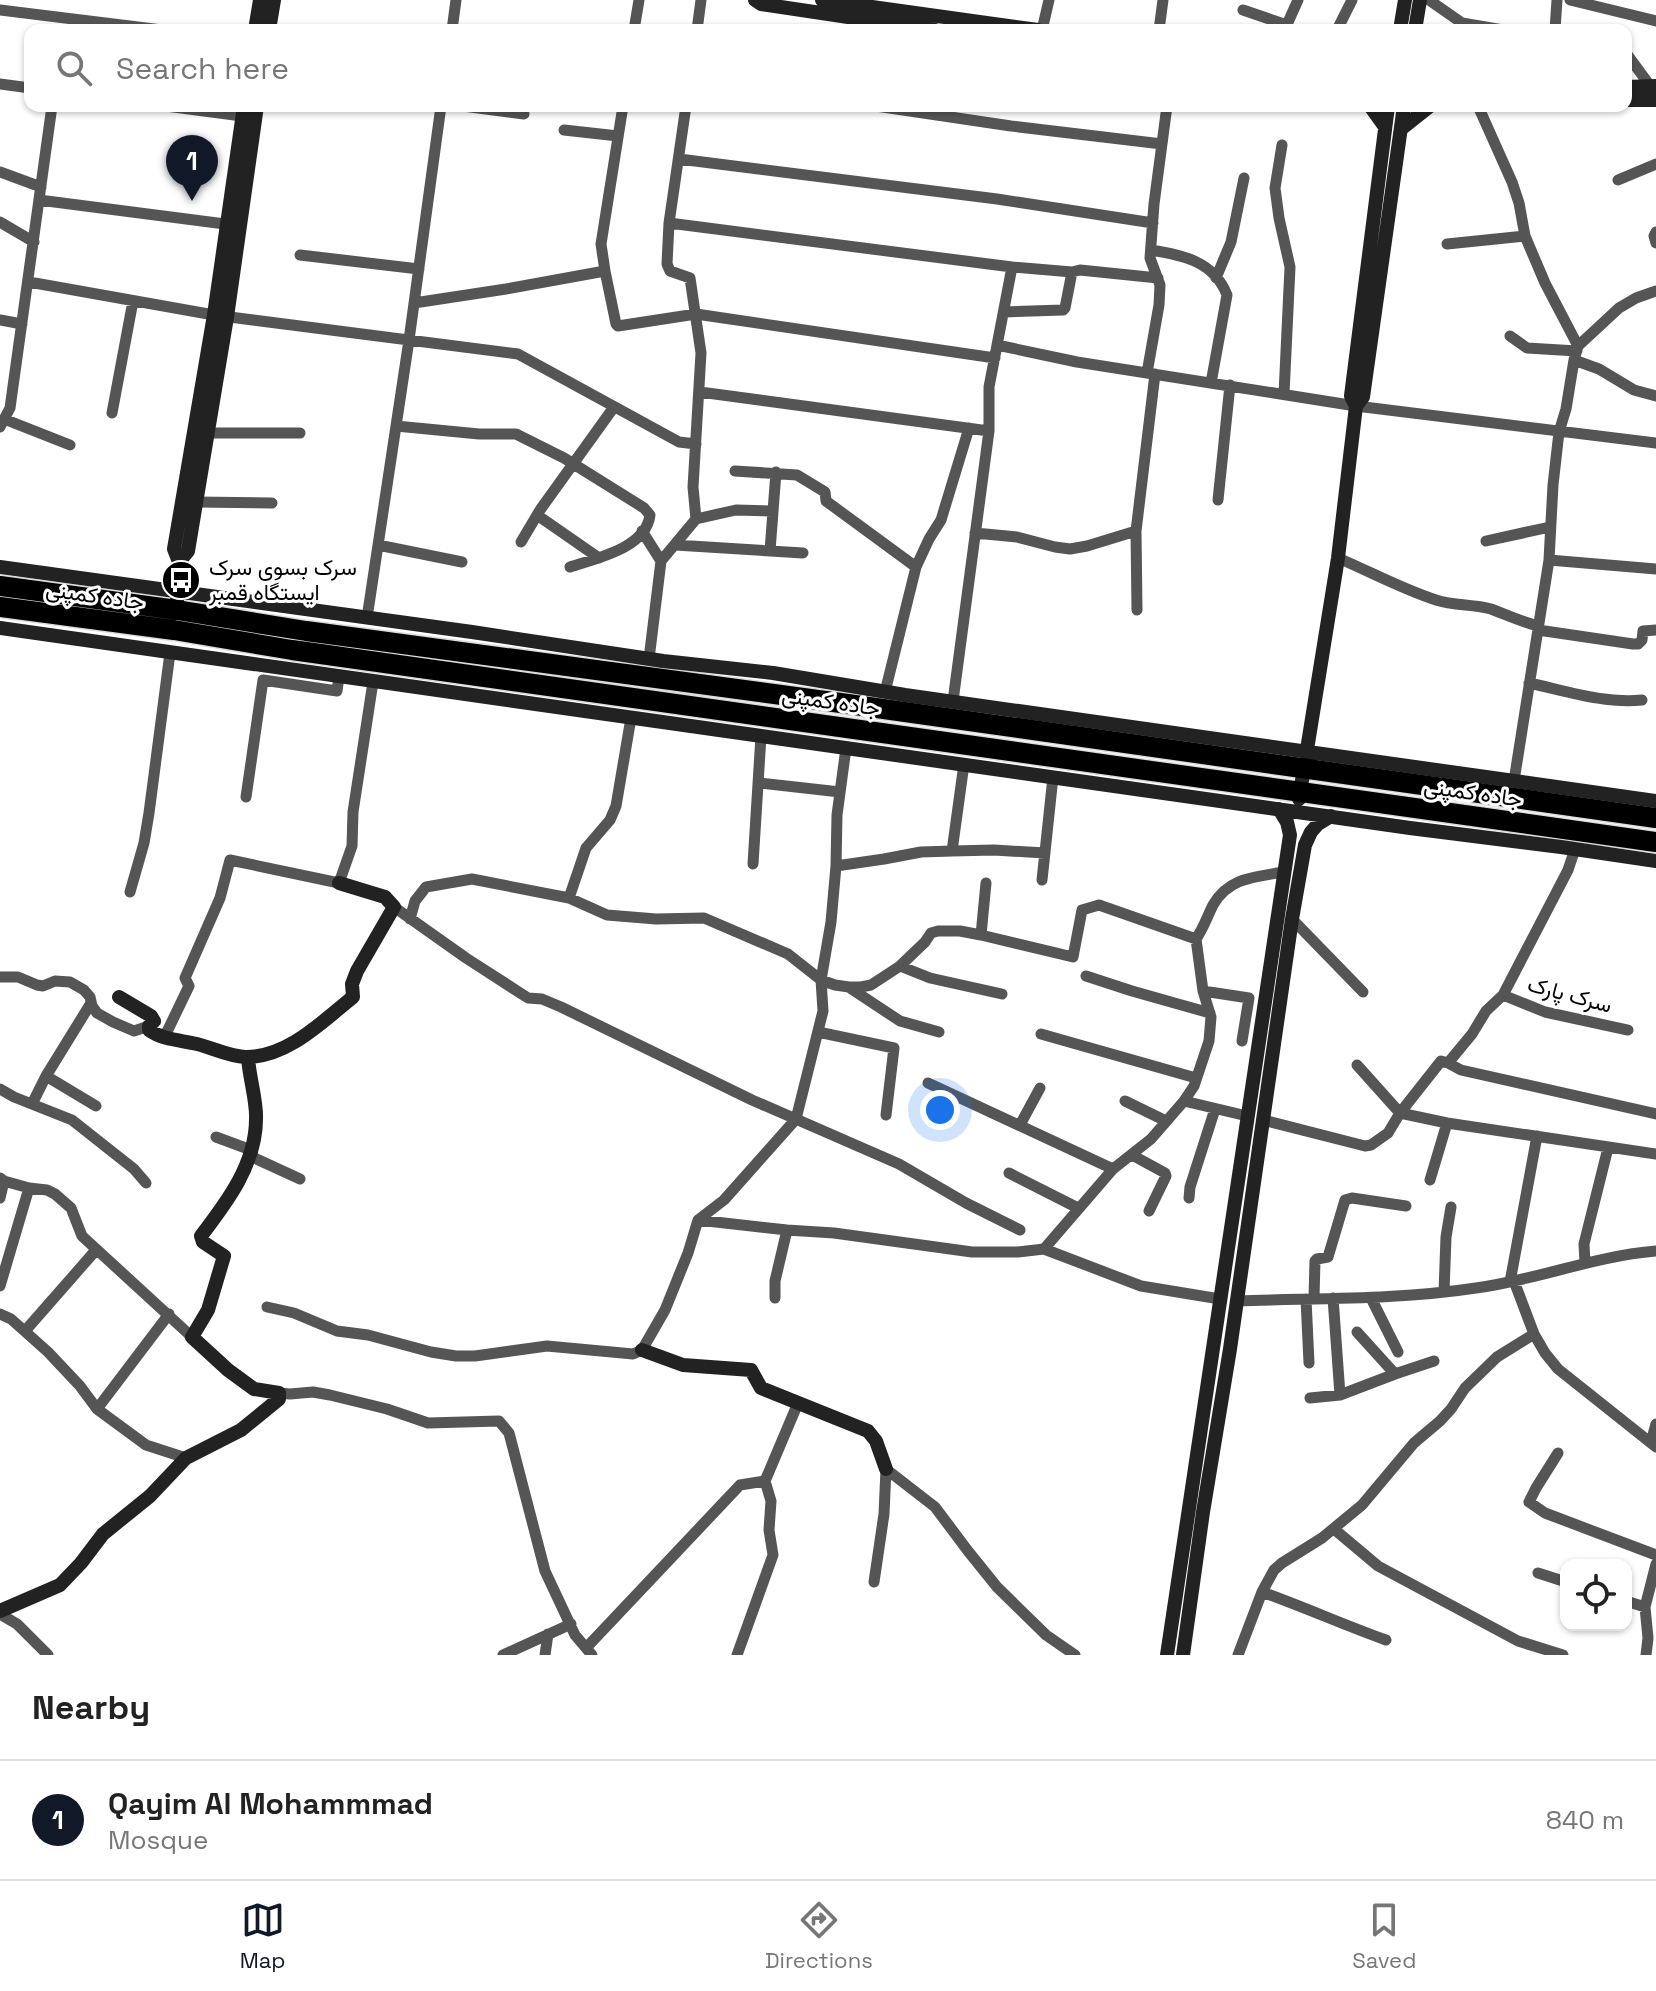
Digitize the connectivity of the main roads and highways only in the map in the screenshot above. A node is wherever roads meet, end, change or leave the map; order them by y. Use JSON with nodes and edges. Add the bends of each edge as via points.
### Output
{"nodes":[{"id":1,"x":0,"y":586,"type":"edge"},
{"id":2,"x":0,"y":607,"type":"edge"},
{"id":3,"x":176,"y":611,"type":"junction"},
{"id":4,"x":1656,"y":818,"type":"edge"},
{"id":5,"x":1656,"y":842,"type":"edge"}],
"edges":[{"from":1,"to":3,"type":"highway","name":"جاده کمپنی"},
{"from":2,"to":3,"type":"highway","name":"جاده کمپنی"},
{"from":3,"to":4,"type":"highway","name":"جاده کمپنی","via":[[1306,759],[1476,794]]},
{"from":3,"to":5,"type":"highway","name":"جاده کمپنی","via":[[292,650],[1516,832]]}]}
